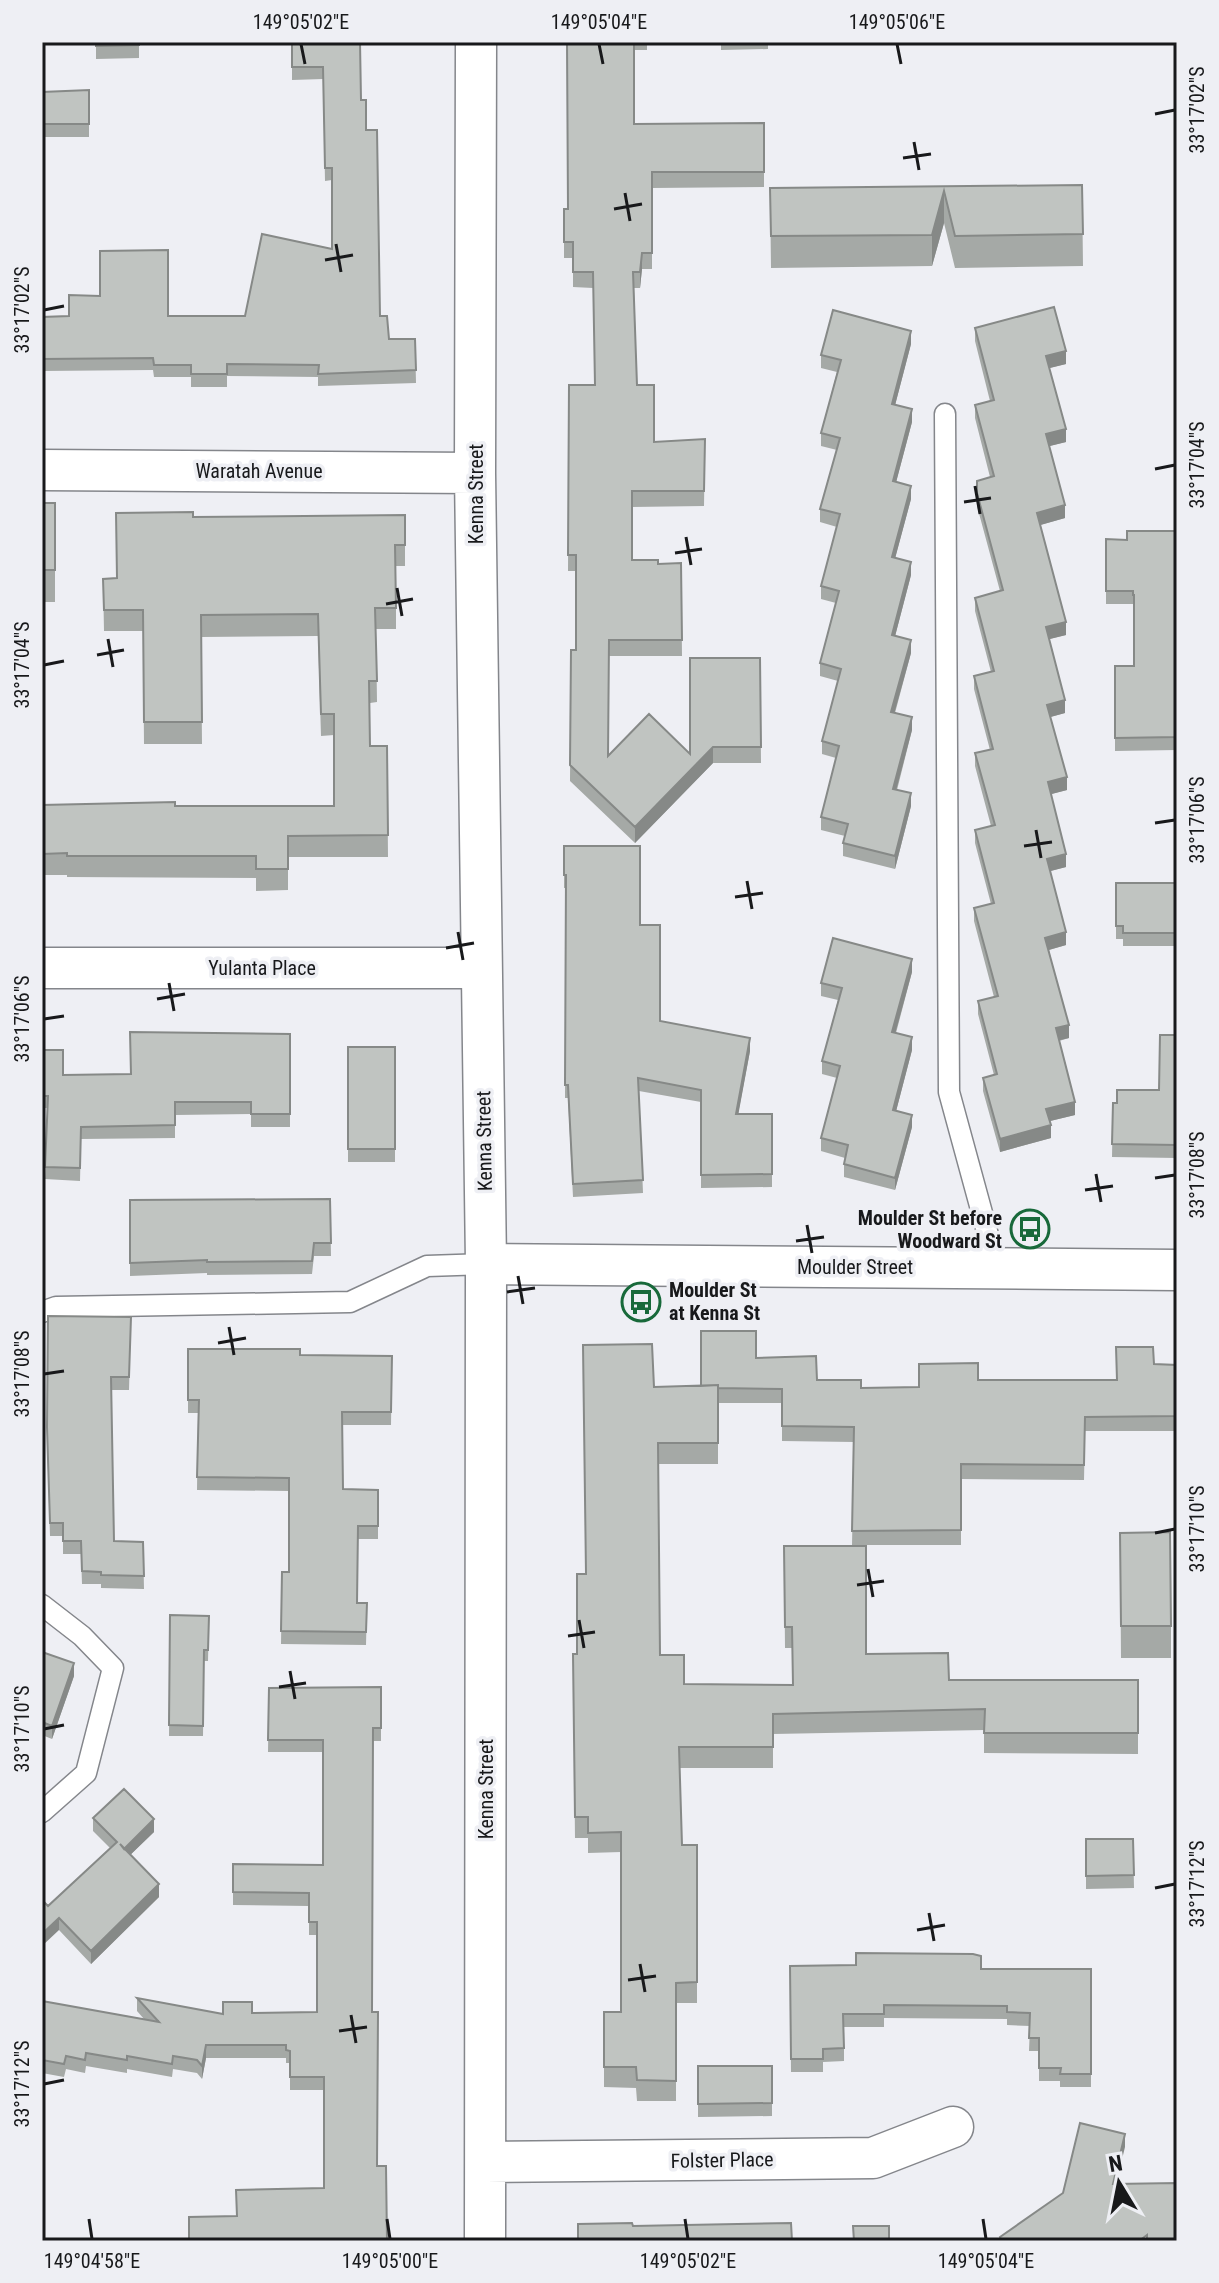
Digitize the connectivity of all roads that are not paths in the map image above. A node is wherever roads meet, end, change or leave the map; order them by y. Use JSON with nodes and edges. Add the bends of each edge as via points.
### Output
{"nodes":[{"id":1,"x":476,"y":42,"type":"edge"},
{"id":2,"x":945,"y":414,"type":"dead end"},
{"id":3,"x":42,"y":470,"type":"edge"},
{"id":4,"x":475,"y":473,"type":"junction"},
{"id":5,"x":42,"y":968,"type":"edge"},
{"id":6,"x":481,"y":968,"type":"junction"},
{"id":7,"x":486,"y":1264,"type":"junction"},
{"id":8,"x":997,"y":1268,"type":"junction"},
{"id":9,"x":1177,"y":1270,"type":"edge"},
{"id":10,"x":42,"y":1312,"type":"edge"},
{"id":11,"x":42,"y":1605,"type":"edge"},
{"id":12,"x":42,"y":1812,"type":"edge"},
{"id":13,"x":953,"y":2127,"type":"dead end"},
{"id":14,"x":486,"y":2162,"type":"junction"},
{"id":15,"x":485,"y":2241,"type":"edge"}],
"edges":[{"from":1,"to":4,"type":"street","name":"Kenna Street"},
{"from":2,"to":8,"type":"lane","via":[[949,1092]]},
{"from":3,"to":4,"type":"street","name":"Waratah Avenue"},
{"from":4,"to":6,"type":"street","name":"Kenna Street"},
{"from":5,"to":6,"type":"street","name":"Yulanta Place"},
{"from":6,"to":7,"type":"street","name":"Kenna Street"},
{"from":7,"to":8,"type":"street","name":"Moulder Street"},
{"from":7,"to":10,"type":"lane","via":[[427,1266],[350,1302],[56,1307]]},
{"from":7,"to":14,"type":"street","name":"Kenna Street"},
{"from":8,"to":9,"type":"street","name":"Moulder Street"},
{"from":11,"to":12,"type":"lane","via":[[113,1668],[86,1773]]},
{"from":13,"to":14,"type":"street","name":"Folster Place","via":[[873,2158]]},
{"from":14,"to":15,"type":"street","name":"Kenna Street"}]}
